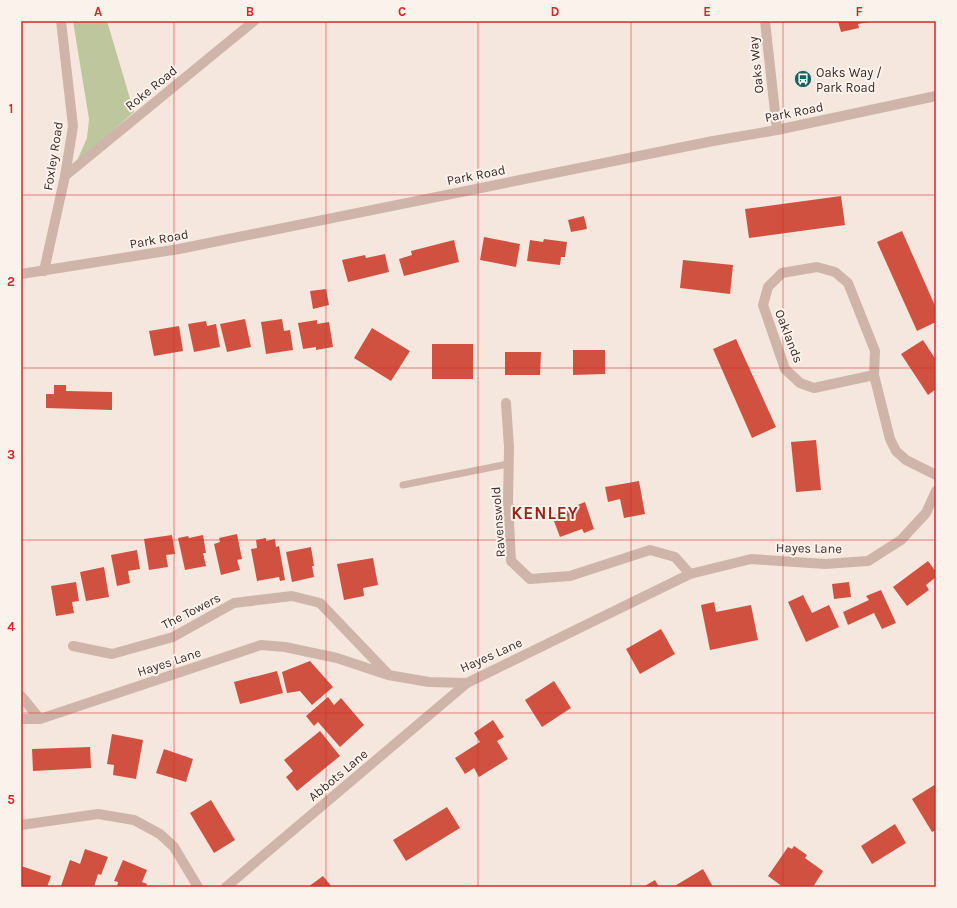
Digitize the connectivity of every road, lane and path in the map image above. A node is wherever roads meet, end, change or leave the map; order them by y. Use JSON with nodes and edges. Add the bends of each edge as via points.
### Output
{"nodes":[{"id":1,"x":61,"y":21,"type":"edge"},
{"id":2,"x":254,"y":21,"type":"edge"},
{"id":3,"x":764,"y":21,"type":"edge"},
{"id":4,"x":936,"y":96,"type":"edge"},
{"id":5,"x":777,"y":130,"type":"junction"},
{"id":6,"x":65,"y":176,"type":"junction"},
{"id":7,"x":44,"y":271,"type":"junction"},
{"id":8,"x":21,"y":274,"type":"edge"},
{"id":9,"x":874,"y":375,"type":"junction"},
{"id":10,"x":506,"y":403,"type":"dead end"},
{"id":11,"x":508,"y":464,"type":"junction"},
{"id":12,"x":936,"y":475,"type":"edge"},
{"id":13,"x":403,"y":485,"type":"dead end"},
{"id":14,"x":936,"y":491,"type":"edge"},
{"id":15,"x":690,"y":574,"type":"junction"},
{"id":16,"x":73,"y":646,"type":"dead end"},
{"id":17,"x":388,"y":675,"type":"junction"},
{"id":18,"x":467,"y":683,"type":"junction"},
{"id":19,"x":21,"y":696,"type":"edge"},
{"id":20,"x":21,"y":719,"type":"edge"},
{"id":21,"x":40,"y":719,"type":"junction"},
{"id":22,"x":21,"y":824,"type":"edge"},
{"id":23,"x":198,"y":887,"type":"edge"},
{"id":24,"x":226,"y":887,"type":"edge"}],
"edges":[{"from":1,"to":6,"type":"street","name":"Foxley Road","via":[[74,126]]},
{"from":2,"to":6,"type":"street","name":"Roke Road"},
{"from":3,"to":5,"type":"street","name":"Oaks Way"},
{"from":4,"to":5,"type":"street","name":"Park Road"},
{"from":5,"to":7,"type":"street","name":"Park Road","via":[[713,140],[179,248]]},
{"from":6,"to":7,"type":"street","name":"Foxley Road"},
{"from":7,"to":8,"type":"street","name":"Park Road"},
{"from":9,"to":9,"type":"street","name":"Oaklands","via":[[875,351],[848,283],[835,272],[817,267],[782,273],[768,287],[763,305],[785,370],[800,383],[814,388]]},
{"from":9,"to":12,"type":"street","name":"Oaklands","via":[[890,439],[896,451],[906,460]]},
{"from":10,"to":11,"type":"street","name":"Ravenswold"},
{"from":11,"to":13,"type":"lane"},
{"from":11,"to":15,"type":"street","name":"Ravenswold","via":[[511,561],[530,579],[570,576],[650,550],[675,557]]},
{"from":14,"to":15,"type":"street","name":"Hayes Lane","via":[[926,513],[901,540],[868,562],[825,564],[751,559]]},
{"from":15,"to":18,"type":"street","name":"Hayes Lane"},
{"from":16,"to":17,"type":"street","name":"The Towers","via":[[112,654],[174,637],[234,603],[292,596],[320,603]]},
{"from":17,"to":18,"type":"street","name":"Hayes Lane","via":[[429,682]]},
{"from":17,"to":21,"type":"street","name":"Hayes Lane","via":[[337,658],[285,647],[261,645]]},
{"from":18,"to":24,"type":"street","name":"Abbots Lane"},
{"from":19,"to":21,"type":"street"},
{"from":20,"to":21,"type":"street","name":"Hayes Lane"},
{"from":22,"to":23,"type":"street","via":[[98,814],[134,820],[160,834],[174,847]]}]}
